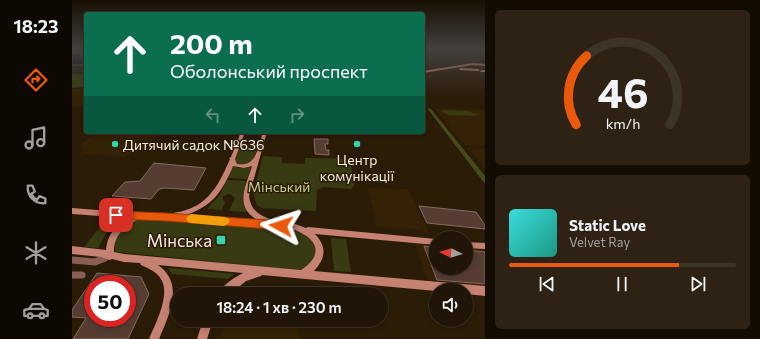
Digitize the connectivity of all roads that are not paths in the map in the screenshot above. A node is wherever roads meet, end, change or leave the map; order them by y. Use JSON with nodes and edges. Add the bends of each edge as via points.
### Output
{"nodes":[{"id":1,"x":468,"y":65,"type":"edge"},
{"id":2,"x":471,"y":65,"type":"edge"},
{"id":3,"x":482,"y":71,"type":"edge"},
{"id":4,"x":425,"y":73,"type":"edge"},
{"id":5,"x":425,"y":73,"type":"edge"},
{"id":6,"x":242,"y":134,"type":"edge"},
{"id":7,"x":264,"y":134,"type":"edge"},
{"id":8,"x":232,"y":158,"type":"junction"},
{"id":9,"x":258,"y":158,"type":"junction"},
{"id":10,"x":72,"y":211,"type":"edge"},
{"id":11,"x":140,"y":216,"type":"junction"},
{"id":12,"x":166,"y":217,"type":"junction"},
{"id":13,"x":281,"y":226,"type":"junction"},
{"id":14,"x":295,"y":227,"type":"junction"},
{"id":15,"x":429,"y":241,"type":"edge"},
{"id":16,"x":473,"y":245,"type":"edge"},
{"id":17,"x":485,"y":246,"type":"edge"},
{"id":18,"x":75,"y":252,"type":"edge"},
{"id":19,"x":110,"y":256,"type":"junction"},
{"id":20,"x":135,"y":259,"type":"junction"},
{"id":21,"x":72,"y":260,"type":"edge"},
{"id":22,"x":269,"y":272,"type":"junction"},
{"id":23,"x":72,"y":275,"type":"edge"},
{"id":24,"x":82,"y":275,"type":"dead end"},
{"id":25,"x":302,"y":275,"type":"junction"},
{"id":26,"x":230,"y":287,"type":"edge"},
{"id":27,"x":485,"y":291,"type":"edge"},
{"id":28,"x":206,"y":327,"type":"edge"},
{"id":29,"x":154,"y":339,"type":"edge"},
{"id":30,"x":202,"y":339,"type":"edge"}],
"edges":[{"from":1,"to":4,"type":"main road"},
{"from":2,"to":3,"type":"main road","via":[[469,66]]},
{"from":3,"to":5,"type":"main road","via":[[457,69]]},
{"from":6,"to":8,"type":"main road"},
{"from":7,"to":9,"type":"main road"},
{"from":8,"to":9,"type":"main road","via":[[235,165],[243,167],[251,165]]},
{"from":8,"to":12,"type":"main road","via":[[211,200],[200,208]]},
{"from":9,"to":13,"type":"main road","via":[[246,202],[260,218]]},
{"from":10,"to":11,"type":"main road"},
{"from":11,"to":12,"type":"main road"},
{"from":11,"to":19,"type":"main road","via":[[128,221],[117,231],[110,245]]},
{"from":12,"to":13,"type":"main road"},
{"from":13,"to":14,"type":"main road"},
{"from":14,"to":15,"type":"main road","via":[[318,232]]},
{"from":14,"to":25,"type":"main road","via":[[303,229],[317,239],[320,253],[315,267]]},
{"from":16,"to":17,"type":"main road"},
{"from":18,"to":19,"type":"main road"},
{"from":19,"to":20,"type":"main road"},
{"from":19,"to":21,"type":"street","via":[[95,262]]},
{"from":20,"to":22,"type":"main road"},
{"from":20,"to":29,"type":"main road","via":[[157,269],[169,286],[170,296],[166,311]]},
{"from":22,"to":25,"type":"main road"},
{"from":22,"to":26,"type":"main road","via":[[248,275]]},
{"from":23,"to":24,"type":"street"},
{"from":25,"to":27,"type":"main road"},
{"from":28,"to":30,"type":"main road"}]}
